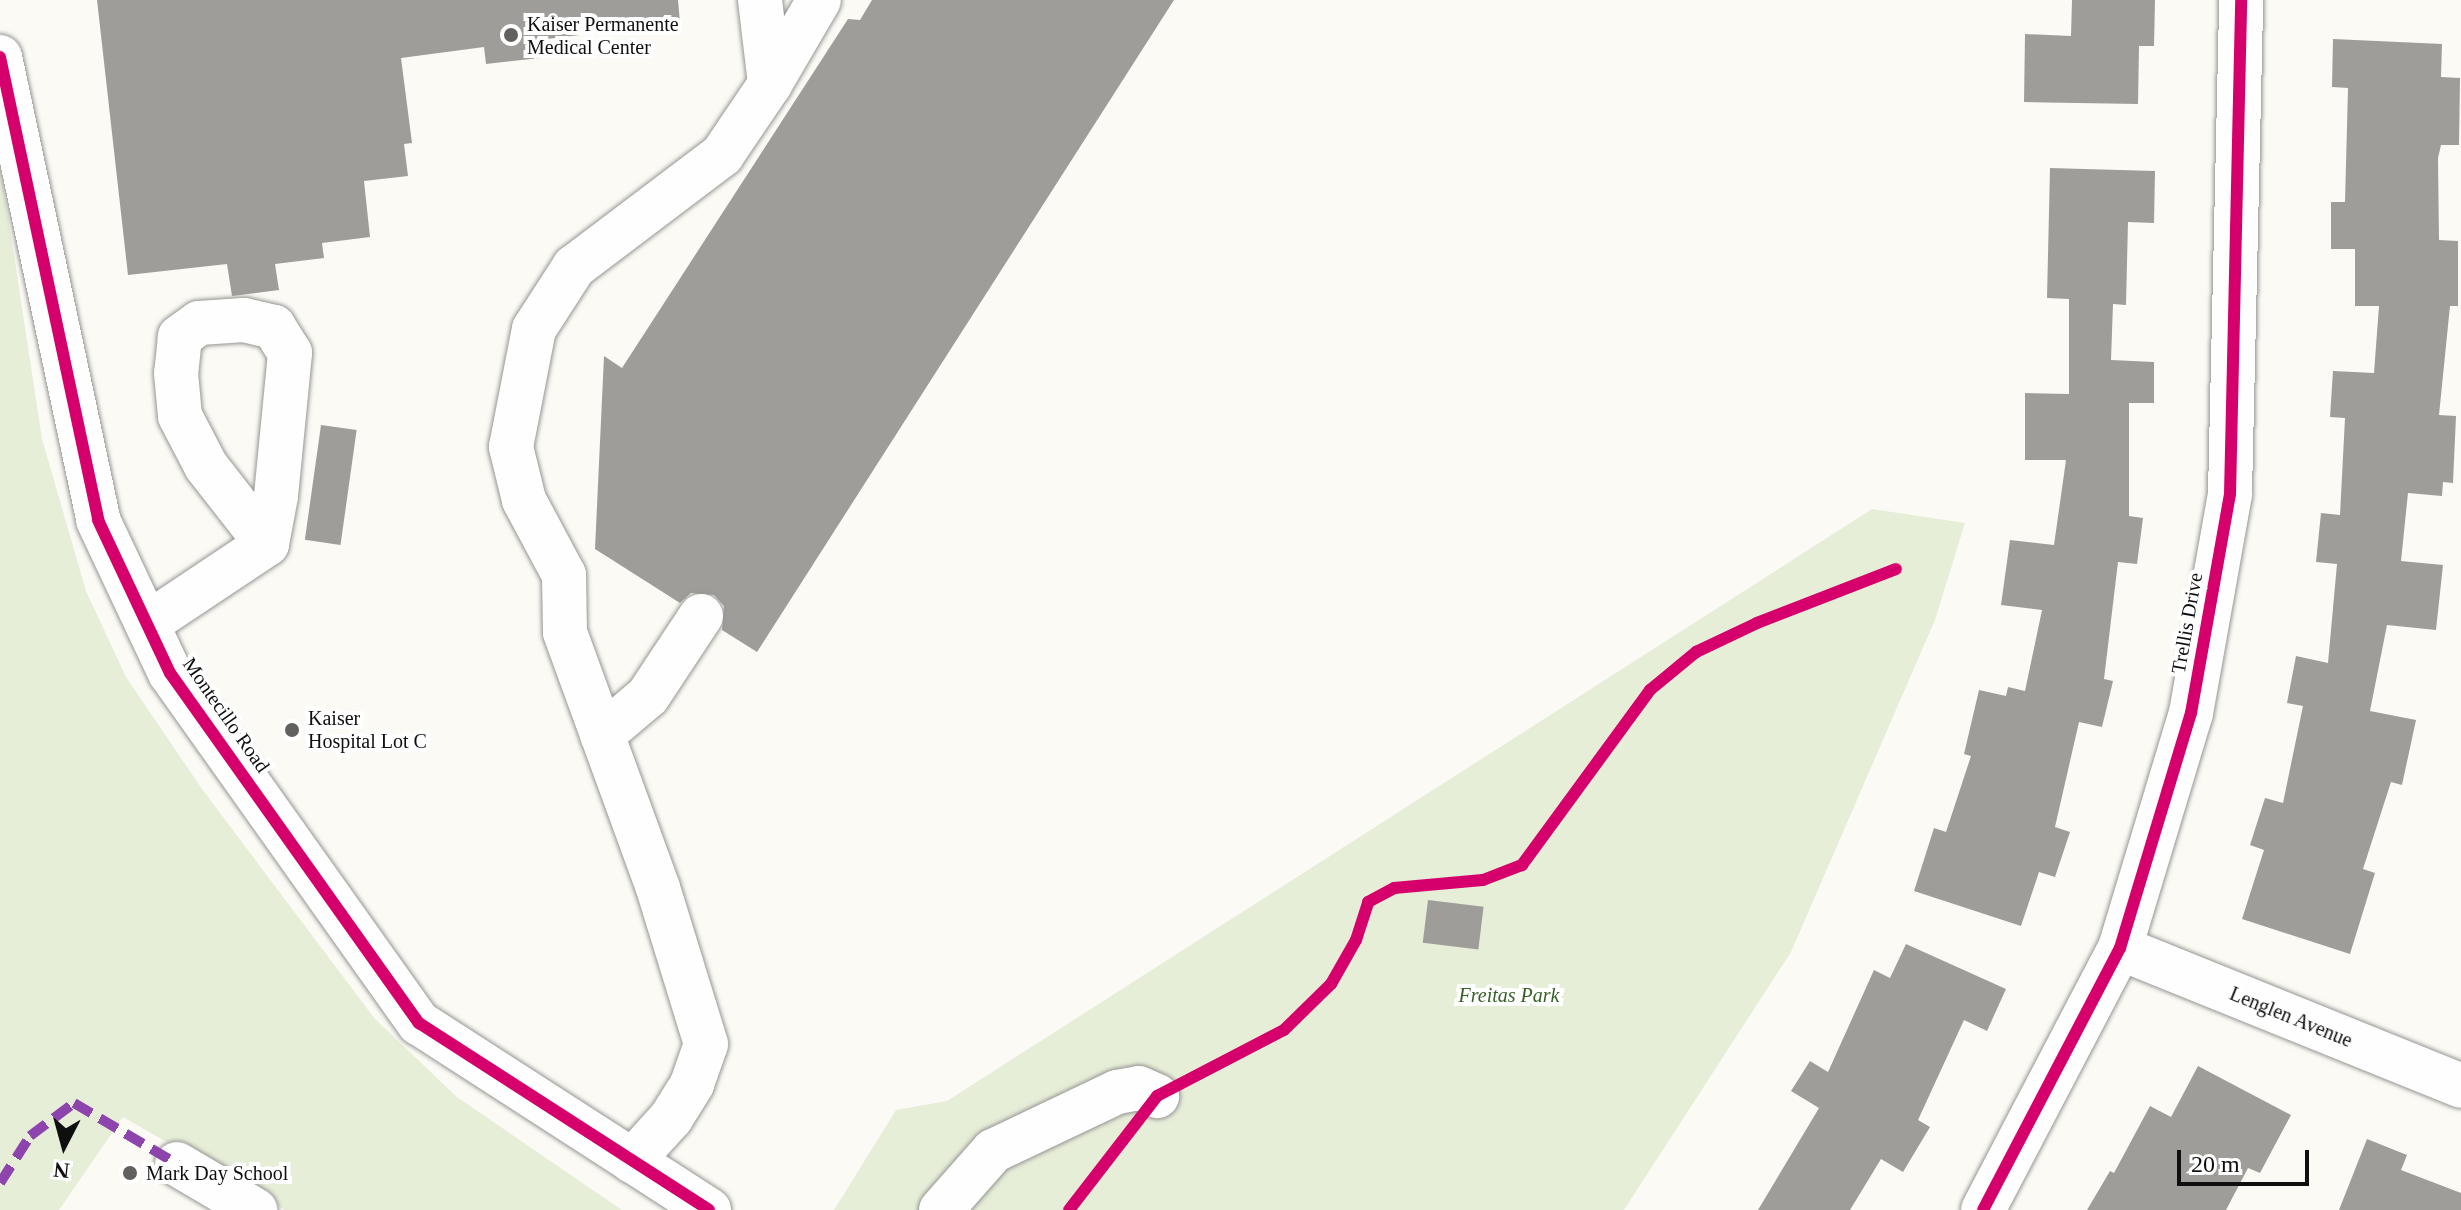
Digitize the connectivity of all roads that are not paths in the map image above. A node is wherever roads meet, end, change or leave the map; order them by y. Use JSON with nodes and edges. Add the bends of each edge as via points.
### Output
{"nodes":[{"id":1,"x":760,"y":0,"type":"edge"},
{"id":2,"x":819,"y":0,"type":"edge"},
{"id":3,"x":2241,"y":0,"type":"edge"},
{"id":4,"x":0,"y":57,"type":"edge"},
{"id":5,"x":770,"y":84,"type":"junction"},
{"id":6,"x":267,"y":544,"type":"junction"},
{"id":7,"x":701,"y":616,"type":"dead end"},
{"id":8,"x":147,"y":624,"type":"junction"},
{"id":9,"x":602,"y":735,"type":"junction"},
{"id":10,"x":2120,"y":948,"type":"junction"},
{"id":11,"x":2461,"y":1086,"type":"edge"},
{"id":12,"x":1157,"y":1096,"type":"dead end"},
{"id":13,"x":632,"y":1161,"type":"junction"},
{"id":14,"x":177,"y":1164,"type":"dead end"},
{"id":15,"x":255,"y":1210,"type":"edge"},
{"id":16,"x":709,"y":1210,"type":"edge"},
{"id":17,"x":941,"y":1210,"type":"edge"},
{"id":18,"x":1983,"y":1210,"type":"edge"}],
"edges":[{"from":1,"to":5,"type":"street"},
{"from":2,"to":5,"type":"street"},
{"from":3,"to":10,"type":"street","name":"Trellis Drive","via":[[2230,494],[2191,713]]},
{"from":4,"to":8,"type":"street","name":"Montecillo Road","via":[[98,520]]},
{"from":5,"to":9,"type":"street","via":[[722,155],[574,267],[534,329],[511,447],[524,500],[564,575],[565,632]]},
{"from":6,"to":6,"type":"street","via":[[290,353],[274,327],[244,320],[199,323],[180,337],[180,416],[206,466]]},
{"from":6,"to":8,"type":"street"},
{"from":7,"to":9,"type":"street","via":[[648,696]]},
{"from":8,"to":13,"type":"street","name":"Montecillo Road","via":[[170,673],[419,1023]]},
{"from":9,"to":13,"type":"street","via":[[658,888],[706,1044],[692,1084],[671,1118]]},
{"from":10,"to":11,"type":"street","name":"Lenglen Avenue"},
{"from":10,"to":18,"type":"street","name":"Trellis Drive"},
{"from":12,"to":17,"type":"street","via":[[1139,1088],[1117,1092],[993,1151]]},
{"from":13,"to":16,"type":"street","name":"Montecillo Road"},
{"from":14,"to":15,"type":"street"}]}
